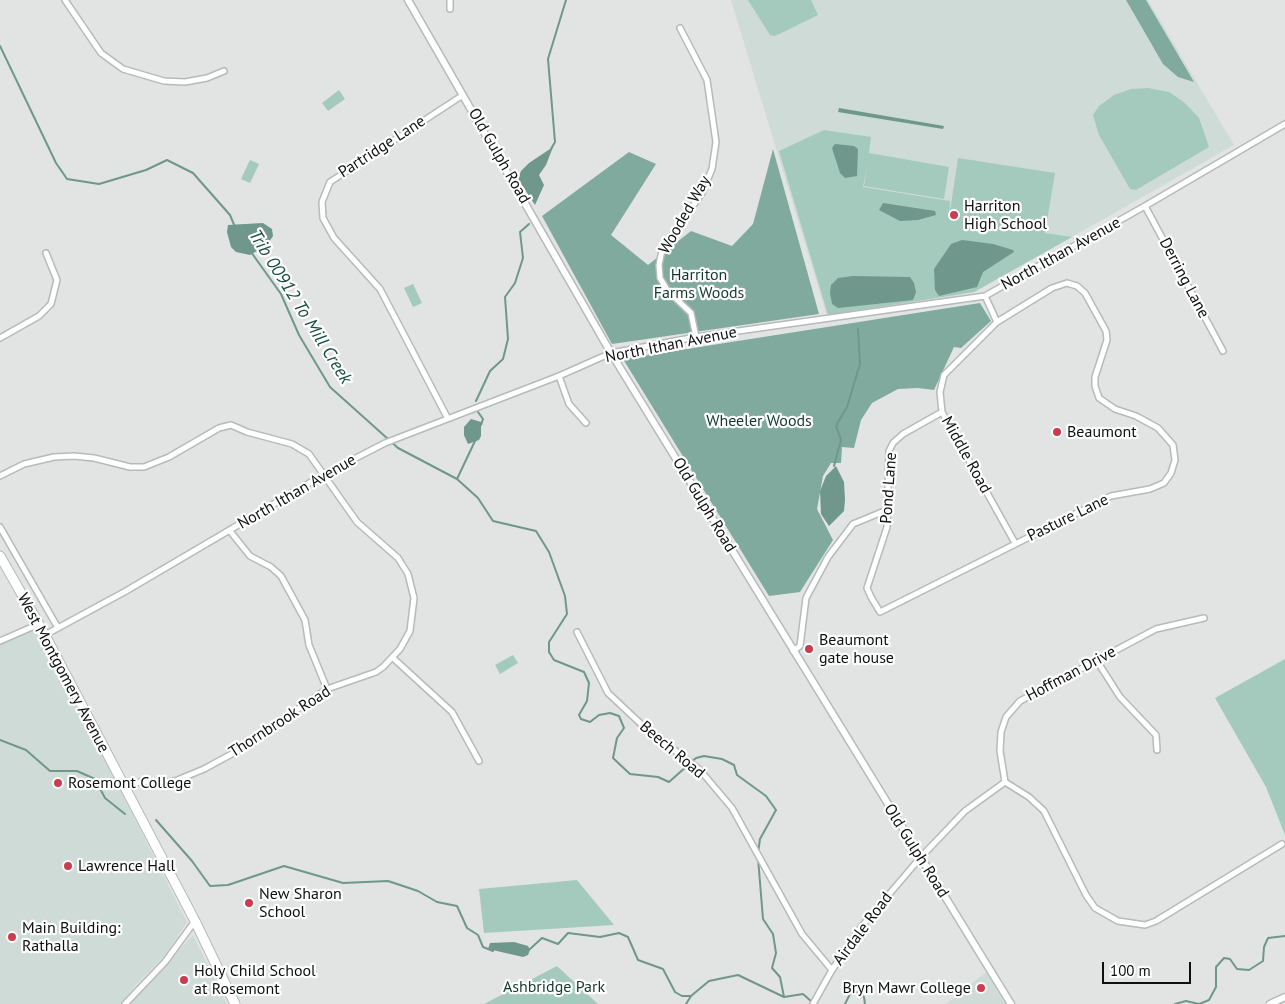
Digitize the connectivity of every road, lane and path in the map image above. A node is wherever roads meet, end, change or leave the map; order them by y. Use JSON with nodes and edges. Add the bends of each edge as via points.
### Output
{"nodes":[{"id":1,"x":65,"y":0,"type":"edge"},
{"id":2,"x":408,"y":0,"type":"edge"},
{"id":3,"x":450,"y":0,"type":"edge"},
{"id":4,"x":450,"y":10,"type":"dead end"},
{"id":5,"x":680,"y":28,"type":"dead end"},
{"id":6,"x":224,"y":71,"type":"dead end"},
{"id":7,"x":464,"y":95,"type":"junction"},
{"id":8,"x":1285,"y":124,"type":"edge"},
{"id":9,"x":1145,"y":206,"type":"junction"},
{"id":10,"x":46,"y":253,"type":"dead end"},
{"id":11,"x":985,"y":296,"type":"junction"},
{"id":12,"x":997,"y":322,"type":"junction"},
{"id":13,"x":696,"y":337,"type":"junction"},
{"id":14,"x":0,"y":338,"type":"edge"},
{"id":15,"x":1223,"y":351,"type":"dead end"},
{"id":16,"x":611,"y":352,"type":"junction"},
{"id":17,"x":559,"y":376,"type":"junction"},
{"id":18,"x":942,"y":412,"type":"junction"},
{"id":19,"x":447,"y":417,"type":"junction"},
{"id":20,"x":586,"y":423,"type":"dead end"},
{"id":21,"x":323,"y":475,"type":"junction"},
{"id":22,"x":0,"y":476,"type":"edge"},
{"id":23,"x":887,"y":510,"type":"junction"},
{"id":24,"x":0,"y":527,"type":"edge"},
{"id":25,"x":230,"y":531,"type":"junction"},
{"id":26,"x":1015,"y":543,"type":"junction"},
{"id":27,"x":0,"y":556,"type":"edge"},
{"id":28,"x":867,"y":588,"type":"joint"},
{"id":29,"x":1204,"y":618,"type":"dead end"},
{"id":30,"x":39,"y":624,"type":"junction"},
{"id":31,"x":58,"y":628,"type":"junction"},
{"id":32,"x":577,"y":632,"type":"dead end"},
{"id":33,"x":45,"y":635,"type":"junction"},
{"id":34,"x":0,"y":641,"type":"edge"},
{"id":35,"x":793,"y":651,"type":"junction"},
{"id":36,"x":393,"y":658,"type":"junction"},
{"id":37,"x":1097,"y":661,"type":"junction"},
{"id":38,"x":327,"y":689,"type":"junction"},
{"id":39,"x":1157,"y":750,"type":"dead end"},
{"id":40,"x":479,"y":762,"type":"dead end"},
{"id":41,"x":1005,"y":782,"type":"junction"},
{"id":42,"x":124,"y":788,"type":"junction"},
{"id":43,"x":1282,"y":844,"type":"dead end"},
{"id":44,"x":920,"y":858,"type":"junction"},
{"id":45,"x":195,"y":921,"type":"junction"},
{"id":46,"x":832,"y":970,"type":"junction"},
{"id":47,"x":1285,"y":997,"type":"edge"},
{"id":48,"x":125,"y":1004,"type":"edge"},
{"id":49,"x":234,"y":1004,"type":"edge"},
{"id":50,"x":813,"y":1004,"type":"edge"},
{"id":51,"x":1011,"y":1004,"type":"edge"},
{"id":52,"x":1270,"y":1004,"type":"edge"}],
"edges":[{"from":1,"to":6,"type":"street","via":[[101,53],[123,70],[143,77],[184,82]]},
{"from":2,"to":7,"type":"street","name":"Old Gulph Road"},
{"from":3,"to":4,"type":"street"},
{"from":5,"to":13,"type":"street","name":"Wooded Way","via":[[706,80],[716,142],[712,169],[702,193],[662,250],[659,264],[660,278],[668,291],[691,313]]},
{"from":7,"to":16,"type":"street","name":"Old Gulph Road"},
{"from":7,"to":19,"type":"street","name":"Partridge Lane","via":[[330,182],[322,202],[323,218],[334,238],[380,289]]},
{"from":8,"to":9,"type":"street","name":"North Ithan Avenue"},
{"from":9,"to":11,"type":"street","name":"North Ithan Avenue"},
{"from":9,"to":15,"type":"street","name":"Derring Lane"},
{"from":10,"to":14,"type":"street","via":[[57,280],[51,304],[39,316]]},
{"from":11,"to":12,"type":"street"},
{"from":11,"to":13,"type":"street","name":"North Ithan Avenue"},
{"from":12,"to":18,"type":"street","name":"Middle Road","via":[[944,375],[940,392]]},
{"from":12,"to":26,"type":"street","name":"Pasture Lane","via":[[1052,288],[1067,283],[1085,292],[1106,331],[1107,340],[1095,377],[1099,398],[1115,409],[1158,428],[1173,445],[1175,460],[1164,483],[1111,496]]},
{"from":13,"to":16,"type":"street","name":"North Ithan Avenue"},
{"from":16,"to":17,"type":"street","name":"North Ithan Avenue"},
{"from":16,"to":35,"type":"street","name":"Old Gulph Road"},
{"from":17,"to":19,"type":"street","name":"North Ithan Avenue"},
{"from":17,"to":20,"type":"street","via":[[569,404]]},
{"from":18,"to":23,"type":"street","name":"Pond Lane","via":[[893,443],[889,451]]},
{"from":18,"to":26,"type":"street","name":"Middle Road"},
{"from":19,"to":21,"type":"street","name":"North Ithan Avenue","via":[[385,442]]},
{"from":21,"to":22,"type":"street","name":"Thornbrook Road","via":[[302,448],[226,425],[144,467],[94,458],[54,457],[24,464]]},
{"from":21,"to":25,"type":"street","name":"North Ithan Avenue"},
{"from":21,"to":36,"type":"street","name":"Thornbrook Road","via":[[357,522],[398,558],[408,574],[414,610],[408,637]]},
{"from":23,"to":28,"type":"street","name":"Pond Lane","via":[[887,528]]},
{"from":23,"to":35,"type":"street","via":[[853,524],[828,557],[806,598],[800,646]]},
{"from":24,"to":31,"type":"street","name":"West Montgomery Avenue"},
{"from":25,"to":31,"type":"street","name":"North Ithan Avenue"},
{"from":25,"to":38,"type":"street","via":[[250,556],[281,576],[305,620],[309,645]]},
{"from":26,"to":28,"type":"street","name":"Pasture Lane","via":[[880,612]]},
{"from":27,"to":30,"type":"main road","name":"West Montgomery Avenue"},
{"from":29,"to":37,"type":"street","name":"Hoffman Drive","via":[[1156,629]]},
{"from":30,"to":33,"type":"main road","name":"West Montgomery Avenue"},
{"from":30,"to":34,"type":"street"},
{"from":31,"to":33,"type":"street","name":"North Ithan Avenue"},
{"from":32,"to":46,"type":"street","name":"Beech Road","via":[[608,693],[641,724],[700,770],[732,808],[802,934]]},
{"from":33,"to":42,"type":"main road","name":"West Montgomery Avenue"},
{"from":35,"to":44,"type":"street","name":"Old Gulph Road"},
{"from":36,"to":38,"type":"street","name":"Thornbrook Road","via":[[376,672]]},
{"from":36,"to":40,"type":"street","via":[[452,712]]},
{"from":37,"to":39,"type":"street","via":[[1120,697],[1156,735]]},
{"from":37,"to":41,"type":"street","name":"Hoffman Drive","via":[[1020,700],[1013,707],[1001,732],[1000,751]]},
{"from":38,"to":42,"type":"street","name":"Thornbrook Road","via":[[239,750],[204,769],[175,781],[142,781]]},
{"from":41,"to":43,"type":"street","via":[[1044,811],[1086,896],[1095,908],[1118,921],[1145,925],[1156,921]]},
{"from":41,"to":44,"type":"street","name":"Airdale Road","via":[[965,811]]},
{"from":42,"to":45,"type":"main road","name":"West Montgomery Avenue"},
{"from":44,"to":46,"type":"street","name":"Airdale Road","via":[[862,926]]},
{"from":44,"to":51,"type":"street","name":"Old Gulph Road"},
{"from":45,"to":48,"type":"street","via":[[165,962]]},
{"from":45,"to":49,"type":"main road","name":"West Montgomery Avenue"},
{"from":46,"to":50,"type":"street","name":"Airdale Road"},
{"from":47,"to":52,"type":"street"}]}
